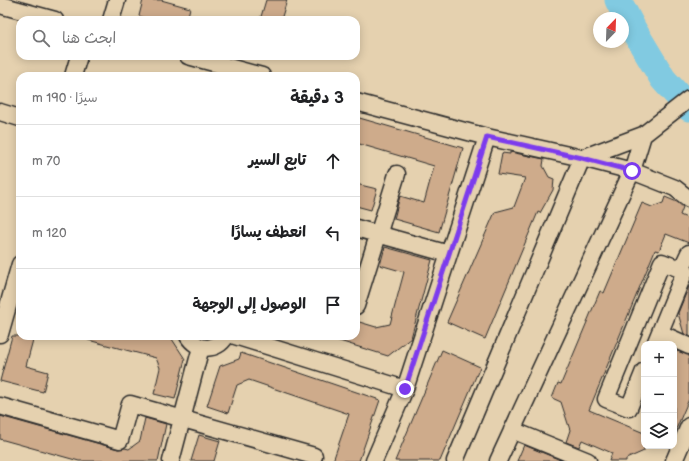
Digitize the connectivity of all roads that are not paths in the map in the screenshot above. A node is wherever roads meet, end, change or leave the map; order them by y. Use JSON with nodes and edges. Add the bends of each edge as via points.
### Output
{"nodes":[{"id":1,"x":117,"y":0,"type":"edge"},
{"id":2,"x":0,"y":5,"type":"edge"},
{"id":3,"x":40,"y":16,"type":"edge"},
{"id":4,"x":112,"y":16,"type":"edge"},
{"id":5,"x":78,"y":60,"type":"edge"},
{"id":6,"x":203,"y":60,"type":"edge"},
{"id":7,"x":74,"y":72,"type":"edge"},
{"id":8,"x":247,"y":72,"type":"edge"},
{"id":9,"x":689,"y":99,"type":"edge"},
{"id":10,"x":360,"y":103,"type":"edge"},
{"id":11,"x":0,"y":112,"type":"edge"},
{"id":12,"x":16,"y":117,"type":"edge"},
{"id":13,"x":649,"y":130,"type":"junction"},
{"id":14,"x":487,"y":137,"type":"junction"},
{"id":15,"x":582,"y":158,"type":"junction"},
{"id":16,"x":632,"y":171,"type":"junction"},
{"id":17,"x":397,"y":174,"type":"dead end"},
{"id":18,"x":689,"y":199,"type":"edge"},
{"id":19,"x":360,"y":229,"type":"edge"},
{"id":20,"x":378,"y":234,"type":"junction"},
{"id":21,"x":689,"y":252,"type":"edge"},
{"id":22,"x":449,"y":254,"type":"junction"},
{"id":23,"x":681,"y":270,"type":"junction"},
{"id":24,"x":16,"y":283,"type":"edge"},
{"id":25,"x":360,"y":293,"type":"edge"},
{"id":26,"x":0,"y":334,"type":"edge"},
{"id":27,"x":657,"y":339,"type":"edge"},
{"id":28,"x":191,"y":340,"type":"edge"},
{"id":29,"x":224,"y":340,"type":"edge"},
{"id":30,"x":248,"y":340,"type":"edge"},
{"id":31,"x":689,"y":346,"type":"edge"},
{"id":32,"x":201,"y":348,"type":"junction"},
{"id":33,"x":642,"y":377,"type":"edge"},
{"id":34,"x":405,"y":389,"type":"junction"},
{"id":35,"x":0,"y":406,"type":"edge"},
{"id":36,"x":182,"y":419,"type":"junction"},
{"id":37,"x":689,"y":426,"type":"edge"},
{"id":38,"x":512,"y":430,"type":"junction"},
{"id":39,"x":314,"y":456,"type":"dead end"},
{"id":40,"x":171,"y":461,"type":"edge"},
{"id":41,"x":374,"y":461,"type":"edge"},
{"id":42,"x":455,"y":461,"type":"edge"},
{"id":43,"x":498,"y":461,"type":"edge"},
{"id":44,"x":588,"y":461,"type":"edge"},
{"id":45,"x":674,"y":461,"type":"edge"}],
"edges":[{"from":1,"to":4,"type":"street"},
{"from":2,"to":3,"type":"street"},
{"from":5,"to":7,"type":"street"},
{"from":6,"to":8,"type":"street"},
{"from":9,"to":13,"type":"street"},
{"from":10,"to":14,"type":"street"},
{"from":11,"to":12,"type":"street"},
{"from":13,"to":15,"type":"street"},
{"from":13,"to":16,"type":"street"},
{"from":14,"to":15,"type":"street"},
{"from":14,"to":22,"type":"street"},
{"from":15,"to":16,"type":"street"},
{"from":15,"to":42,"type":"street"},
{"from":16,"to":18,"type":"street","via":[[675,188]]},
{"from":16,"to":38,"type":"street"},
{"from":17,"to":20,"type":"street"},
{"from":19,"to":20,"type":"street"},
{"from":20,"to":22,"type":"street"},
{"from":20,"to":25,"type":"street"},
{"from":21,"to":23,"type":"street"},
{"from":22,"to":34,"type":"street"},
{"from":23,"to":27,"type":"street","via":[[685,271]]},
{"from":23,"to":33,"type":"street","via":[[662,262],[606,399],[629,408]]},
{"from":24,"to":26,"type":"street"},
{"from":27,"to":31,"type":"street"},
{"from":28,"to":32,"type":"street"},
{"from":29,"to":32,"type":"street","via":[[217,346]]},
{"from":30,"to":34,"type":"street"},
{"from":32,"to":36,"type":"street"},
{"from":34,"to":41,"type":"street"},
{"from":35,"to":36,"type":"street","via":[[120,440],[130,404]]},
{"from":36,"to":39,"type":"street"},
{"from":36,"to":40,"type":"street"},
{"from":37,"to":45,"type":"street"},
{"from":38,"to":43,"type":"street"},
{"from":38,"to":44,"type":"street"}]}
